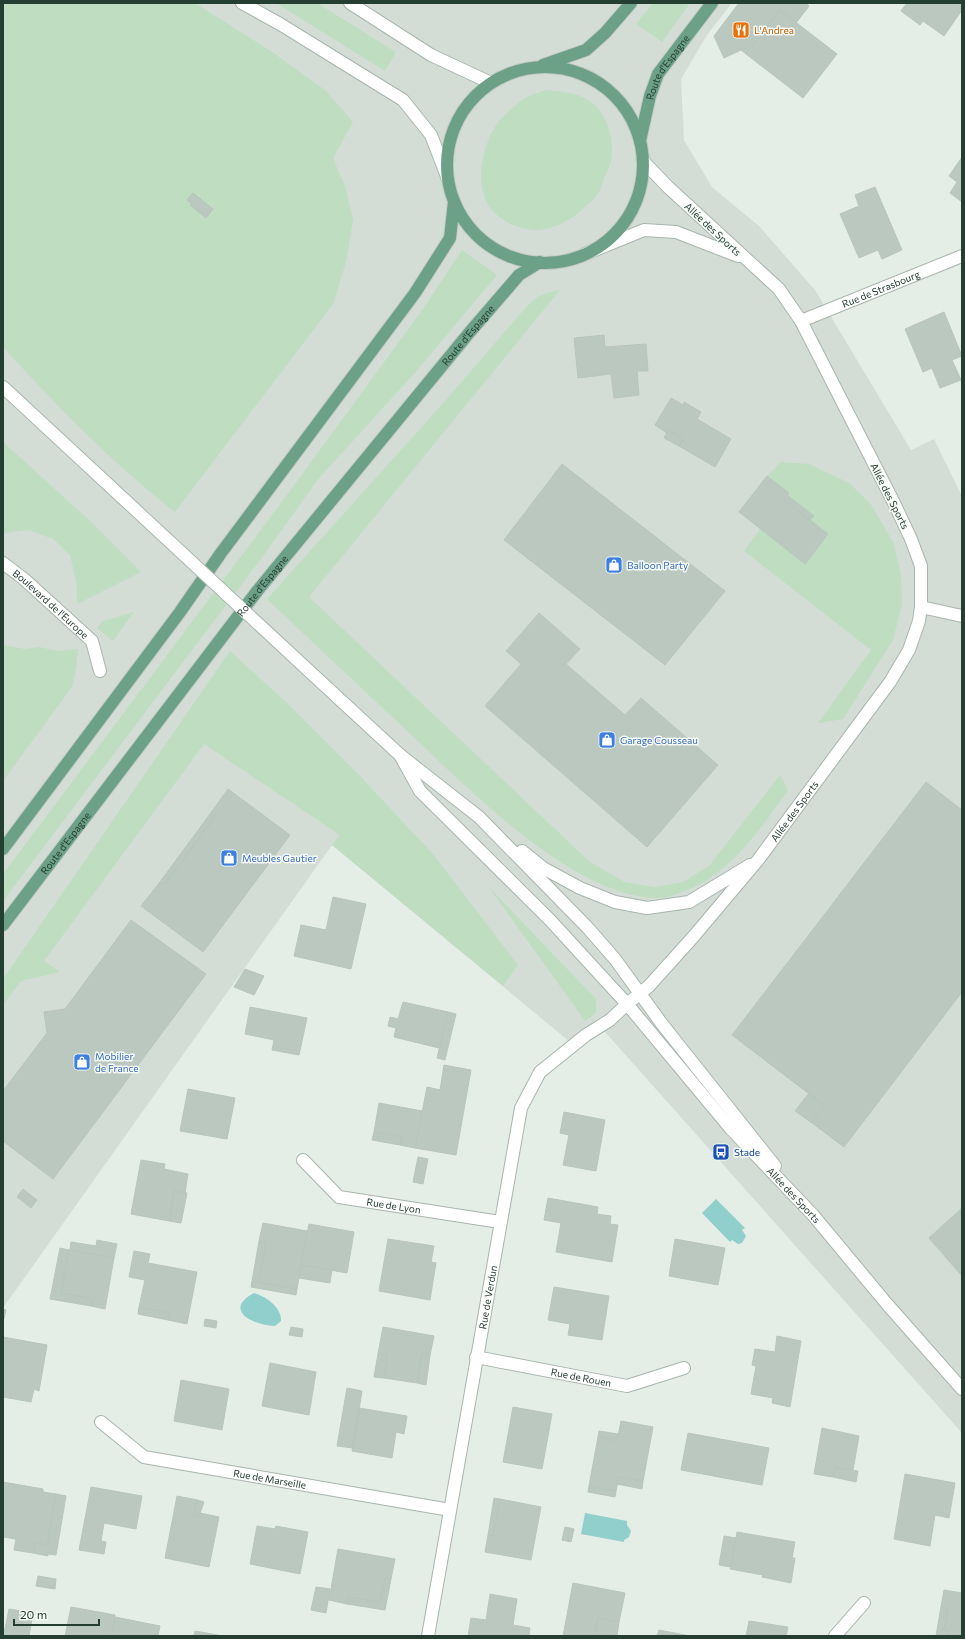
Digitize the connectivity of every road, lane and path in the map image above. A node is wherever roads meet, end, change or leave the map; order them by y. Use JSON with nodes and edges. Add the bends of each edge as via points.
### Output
{"nodes":[{"id":1,"x":242,"y":3,"type":"edge"},
{"id":2,"x":350,"y":3,"type":"edge"},
{"id":3,"x":631,"y":3,"type":"edge"},
{"id":4,"x":712,"y":3,"type":"edge"},
{"id":5,"x":539,"y":67,"type":"junction"},
{"id":6,"x":491,"y":83,"type":"junction"},
{"id":7,"x":640,"y":141,"type":"junction"},
{"id":8,"x":643,"y":161,"type":"junction"},
{"id":9,"x":448,"y":179,"type":"junction"},
{"id":10,"x":454,"y":202,"type":"junction"},
{"id":11,"x":585,"y":254,"type":"junction"},
{"id":12,"x":962,"y":256,"type":"edge"},
{"id":13,"x":744,"y":258,"type":"junction"},
{"id":14,"x":540,"y":262,"type":"junction"},
{"id":15,"x":800,"y":322,"type":"junction"},
{"id":16,"x":4,"y":388,"type":"edge"},
{"id":17,"x":3,"y":563,"type":"edge"},
{"id":18,"x":921,"y":608,"type":"junction"},
{"id":19,"x":962,"y":616,"type":"edge"},
{"id":20,"x":100,"y":671,"type":"dead end"},
{"id":21,"x":400,"y":755,"type":"junction"},
{"id":22,"x":479,"y":817,"type":"junction"},
{"id":23,"x":3,"y":849,"type":"edge"},
{"id":24,"x":758,"y":860,"type":"junction"},
{"id":25,"x":3,"y":925,"type":"edge"},
{"id":26,"x":639,"y":994,"type":"junction"},
{"id":27,"x":627,"y":1004,"type":"junction"},
{"id":28,"x":303,"y":1160,"type":"dead end"},
{"id":29,"x":813,"y":1215,"type":"junction"},
{"id":30,"x":500,"y":1222,"type":"junction"},
{"id":31,"x":476,"y":1357,"type":"junction"},
{"id":32,"x":684,"y":1368,"type":"dead end"},
{"id":33,"x":962,"y":1388,"type":"edge"},
{"id":34,"x":101,"y":1422,"type":"dead end"},
{"id":35,"x":450,"y":1510,"type":"junction"},
{"id":36,"x":864,"y":1603,"type":"dead end"},
{"id":37,"x":428,"y":1636,"type":"edge"},
{"id":38,"x":835,"y":1636,"type":"edge"}],
"edges":[{"from":1,"to":9,"type":"street","via":[[403,100],[431,135]]},
{"from":2,"to":6,"type":"street","via":[[432,55]]},
{"from":3,"to":5,"type":"main road","via":[[586,50]]},
{"from":4,"to":7,"type":"main road","name":"Route d'Espagne","via":[[658,74],[650,96]]},
{"from":5,"to":6,"type":"main road","via":[[513,72]]},
{"from":5,"to":7,"type":"main road","via":[[573,71],[598,82],[618,98],[633,121]]},
{"from":6,"to":9,"type":"main road","via":[[470,101],[456,124],[450,139]]},
{"from":7,"to":8,"type":"main road"},
{"from":8,"to":11,"type":"main road","via":[[638,198],[626,220],[609,239]]},
{"from":8,"to":13,"type":"street","name":"Allée des Sports"},
{"from":9,"to":10,"type":"main road"},
{"from":10,"to":14,"type":"main road","via":[[467,224],[481,239],[519,259]]},
{"from":10,"to":23,"type":"main road","via":[[450,238],[415,293]]},
{"from":11,"to":13,"type":"street","via":[[644,230],[676,232]]},
{"from":11,"to":14,"type":"main road","via":[[559,262]]},
{"from":12,"to":15,"type":"street","name":"Rue de Strasbourg"},
{"from":13,"to":15,"type":"street","name":"Allée des Sports","via":[[779,289]]},
{"from":14,"to":25,"type":"main road","name":"Route d'Espagne","via":[[519,275],[469,333],[258,590]]},
{"from":15,"to":18,"type":"street","name":"Allée des Sports","via":[[911,539],[921,566]]},
{"from":16,"to":21,"type":"street","bridge":true},
{"from":17,"to":20,"type":"street","name":"Boulevard de l'Europe","via":[[92,641]]},
{"from":18,"to":19,"type":"street"},
{"from":18,"to":24,"type":"street","name":"Allée des Sports","via":[[909,650],[890,682]]},
{"from":21,"to":22,"type":"street"},
{"from":21,"to":27,"type":"street","via":[[420,791],[550,920]]},
{"from":22,"to":24,"type":"street","name":"Allée des Sports","via":[[543,868],[580,888],[615,902],[647,908],[689,902]]},
{"from":22,"to":26,"type":"street","via":[[587,926],[615,959]]},
{"from":24,"to":26,"type":"street","name":"Allée des Sports","via":[[694,936]]},
{"from":26,"to":27,"type":"street","name":"Allée des Sports"},
{"from":26,"to":29,"type":"street"},
{"from":27,"to":29,"type":"street","name":"Allée des Sports","via":[[731,1129]]},
{"from":27,"to":30,"type":"street","name":"Rue de Verdun","via":[[610,1020],[586,1035],[540,1072],[521,1108]]},
{"from":28,"to":30,"type":"street","name":"Rue de Lyon","via":[[339,1197]]},
{"from":29,"to":33,"type":"street","name":"Allée des Sports","via":[[887,1304]]},
{"from":30,"to":31,"type":"street","name":"Rue de Verdun"},
{"from":31,"to":32,"type":"street","name":"Rue de Rouen","via":[[627,1386]]},
{"from":31,"to":35,"type":"street","name":"Rue de Verdun"},
{"from":34,"to":35,"type":"street","name":"Rue de Marseille","via":[[144,1457]]},
{"from":35,"to":37,"type":"street","name":"Rue de Verdun"},
{"from":36,"to":38,"type":"street"}]}
